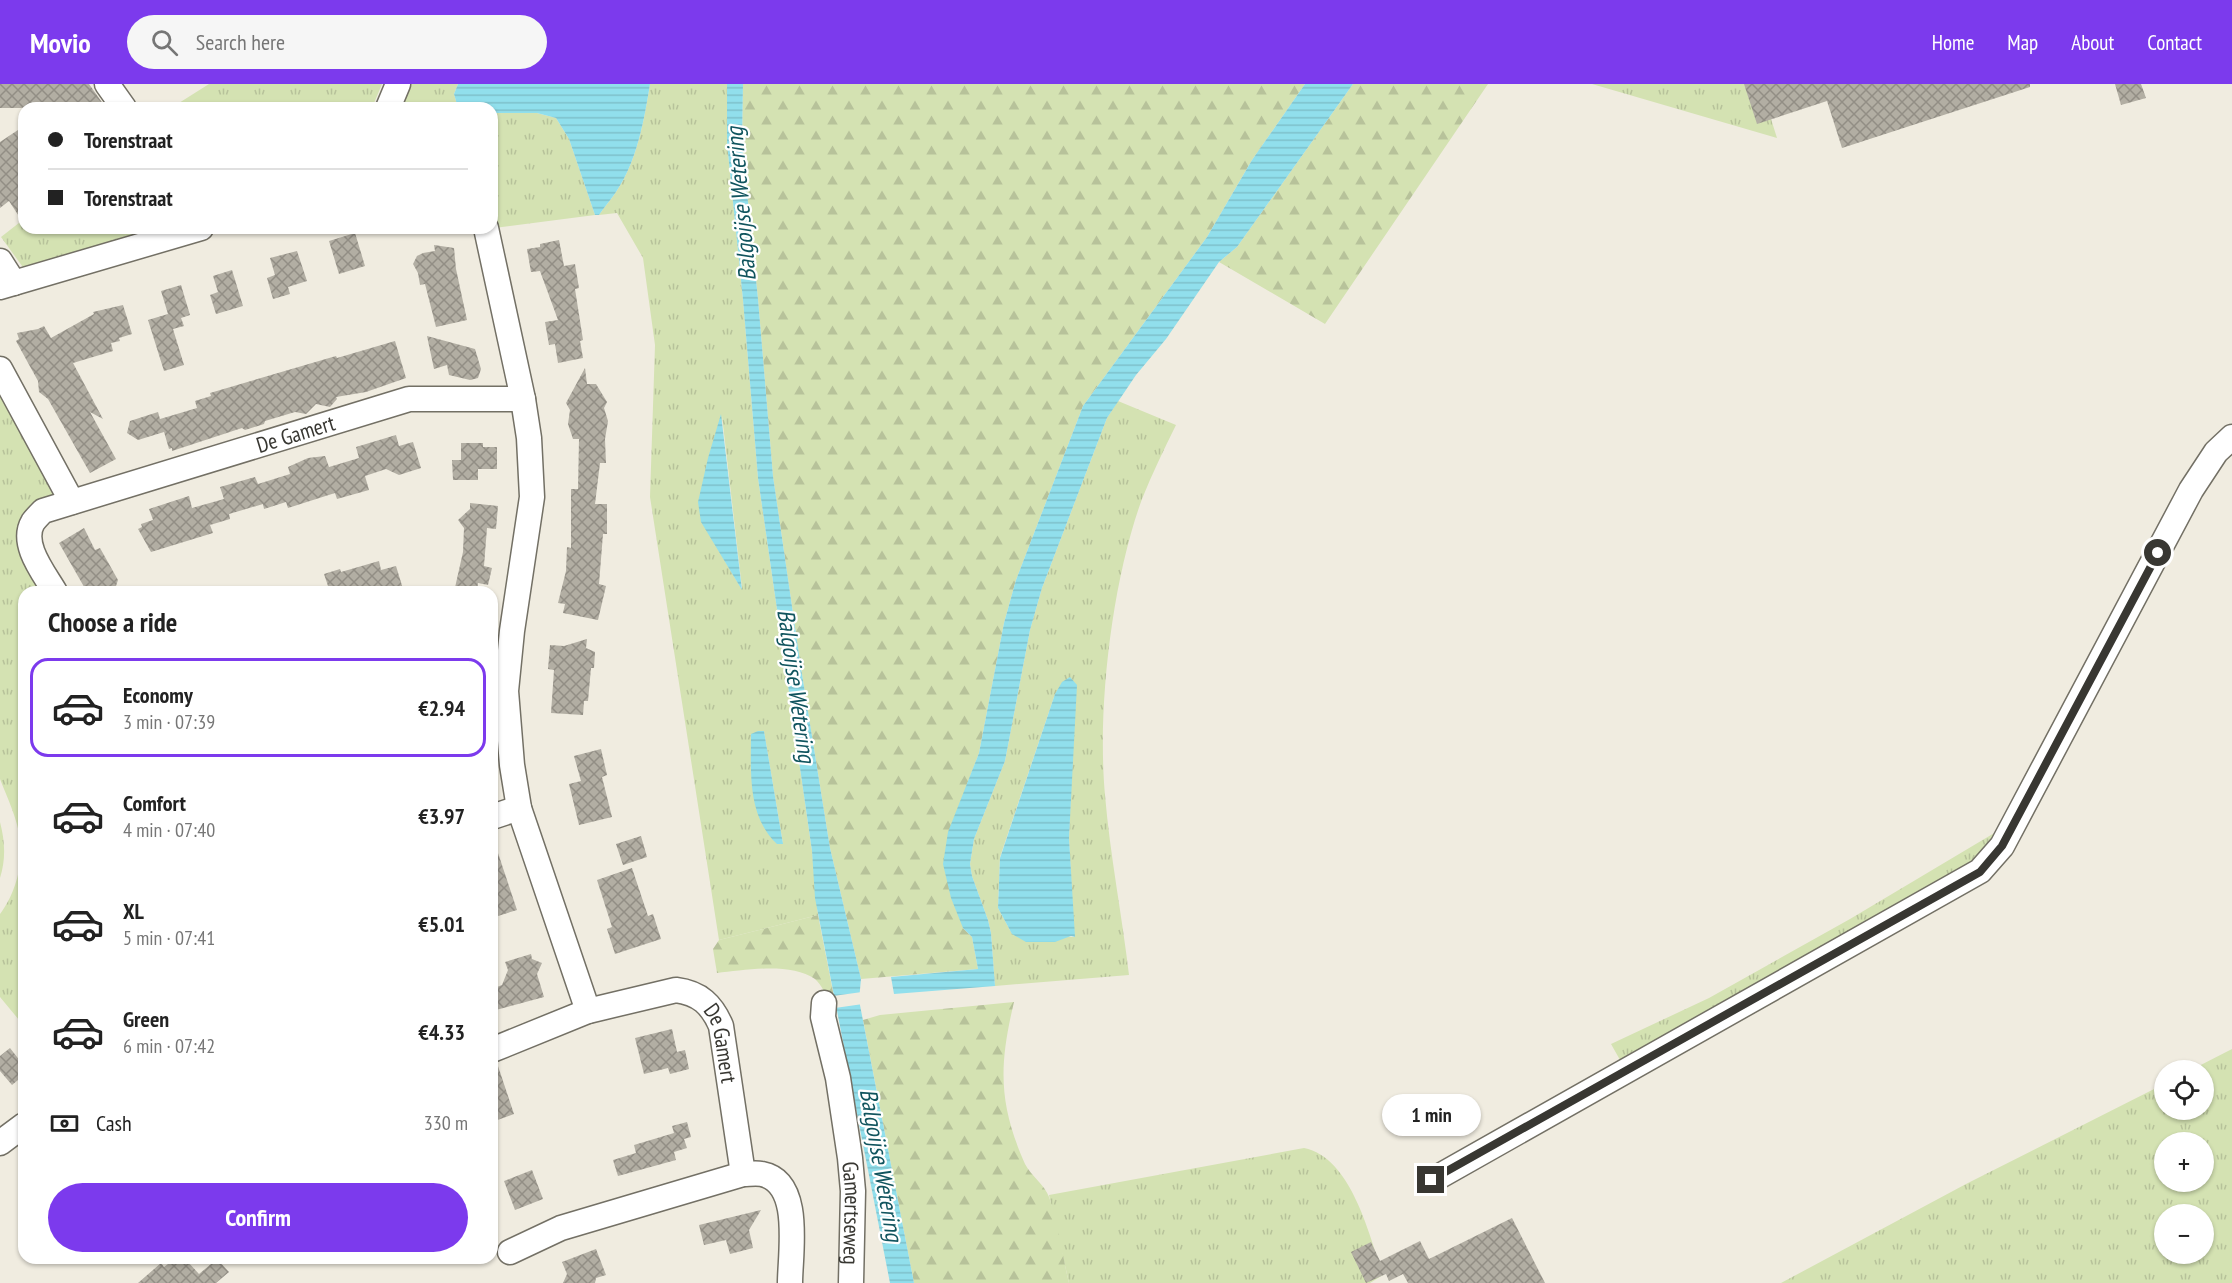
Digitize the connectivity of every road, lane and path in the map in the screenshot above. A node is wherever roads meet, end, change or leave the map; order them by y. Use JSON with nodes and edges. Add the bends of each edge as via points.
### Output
{"nodes":[{"id":1,"x":106,"y":84,"type":"edge"},
{"id":2,"x":398,"y":84,"type":"edge"},
{"id":3,"x":120,"y":102,"type":"edge"},
{"id":4,"x":390,"y":102,"type":"edge"},
{"id":5,"x":181,"y":234,"type":"edge"},
{"id":6,"x":487,"y":234,"type":"edge"},
{"id":7,"x":0,"y":261,"type":"edge"},
{"id":8,"x":7,"y":285,"type":"edge"},
{"id":9,"x":0,"y":369,"type":"edge"},
{"id":10,"x":523,"y":399,"type":"junction"},
{"id":11,"x":2232,"y":437,"type":"edge"},
{"id":12,"x":72,"y":502,"type":"junction"},
{"id":13,"x":52,"y":586,"type":"edge"},
{"id":14,"x":502,"y":630,"type":"edge"},
{"id":15,"x":519,"y":808,"type":"junction"},
{"id":16,"x":498,"y":815,"type":"edge"},
{"id":17,"x":824,"y":1003,"type":"dead end"},
{"id":18,"x":588,"y":1011,"type":"junction"},
{"id":19,"x":498,"y":1048,"type":"edge"},
{"id":20,"x":18,"y":1130,"type":"edge"},
{"id":21,"x":0,"y":1143,"type":"edge"},
{"id":22,"x":743,"y":1174,"type":"junction"},
{"id":23,"x":1431,"y":1180,"type":"dead end"},
{"id":24,"x":510,"y":1252,"type":"dead end"},
{"id":25,"x":790,"y":1283,"type":"edge"},
{"id":26,"x":851,"y":1283,"type":"edge"}],
"edges":[{"from":1,"to":3,"type":"street"},
{"from":2,"to":4,"type":"street"},
{"from":5,"to":8,"type":"street"},
{"from":6,"to":10,"type":"street"},
{"from":7,"to":8,"type":"street"},
{"from":9,"to":12,"type":"street"},
{"from":10,"to":12,"type":"street","name":"De Gamert","via":[[409,399]]},
{"from":10,"to":14,"type":"street","via":[[532,497],[525,556]]},
{"from":11,"to":23,"type":"street","via":[[2216,452],[2192,490],[2002,846],[1980,872]]},
{"from":12,"to":13,"type":"street","name":"De Gamert","via":[[43,511],[33,522],[29,537]]},
{"from":14,"to":15,"type":"street"},
{"from":15,"to":16,"type":"street"},
{"from":15,"to":18,"type":"street"},
{"from":17,"to":26,"type":"street","name":"Gamertseweg","via":[[823,1017],[838,1078],[850,1158]]},
{"from":18,"to":19,"type":"street","name":"De Gamert"},
{"from":18,"to":22,"type":"street","name":"De Gamert","via":[[676,990],[702,998],[713,1009],[721,1026]]},
{"from":20,"to":21,"type":"street"},
{"from":22,"to":24,"type":"street","via":[[561,1228]]},
{"from":22,"to":25,"type":"street","via":[[763,1174],[777,1181],[788,1196]]}]}
